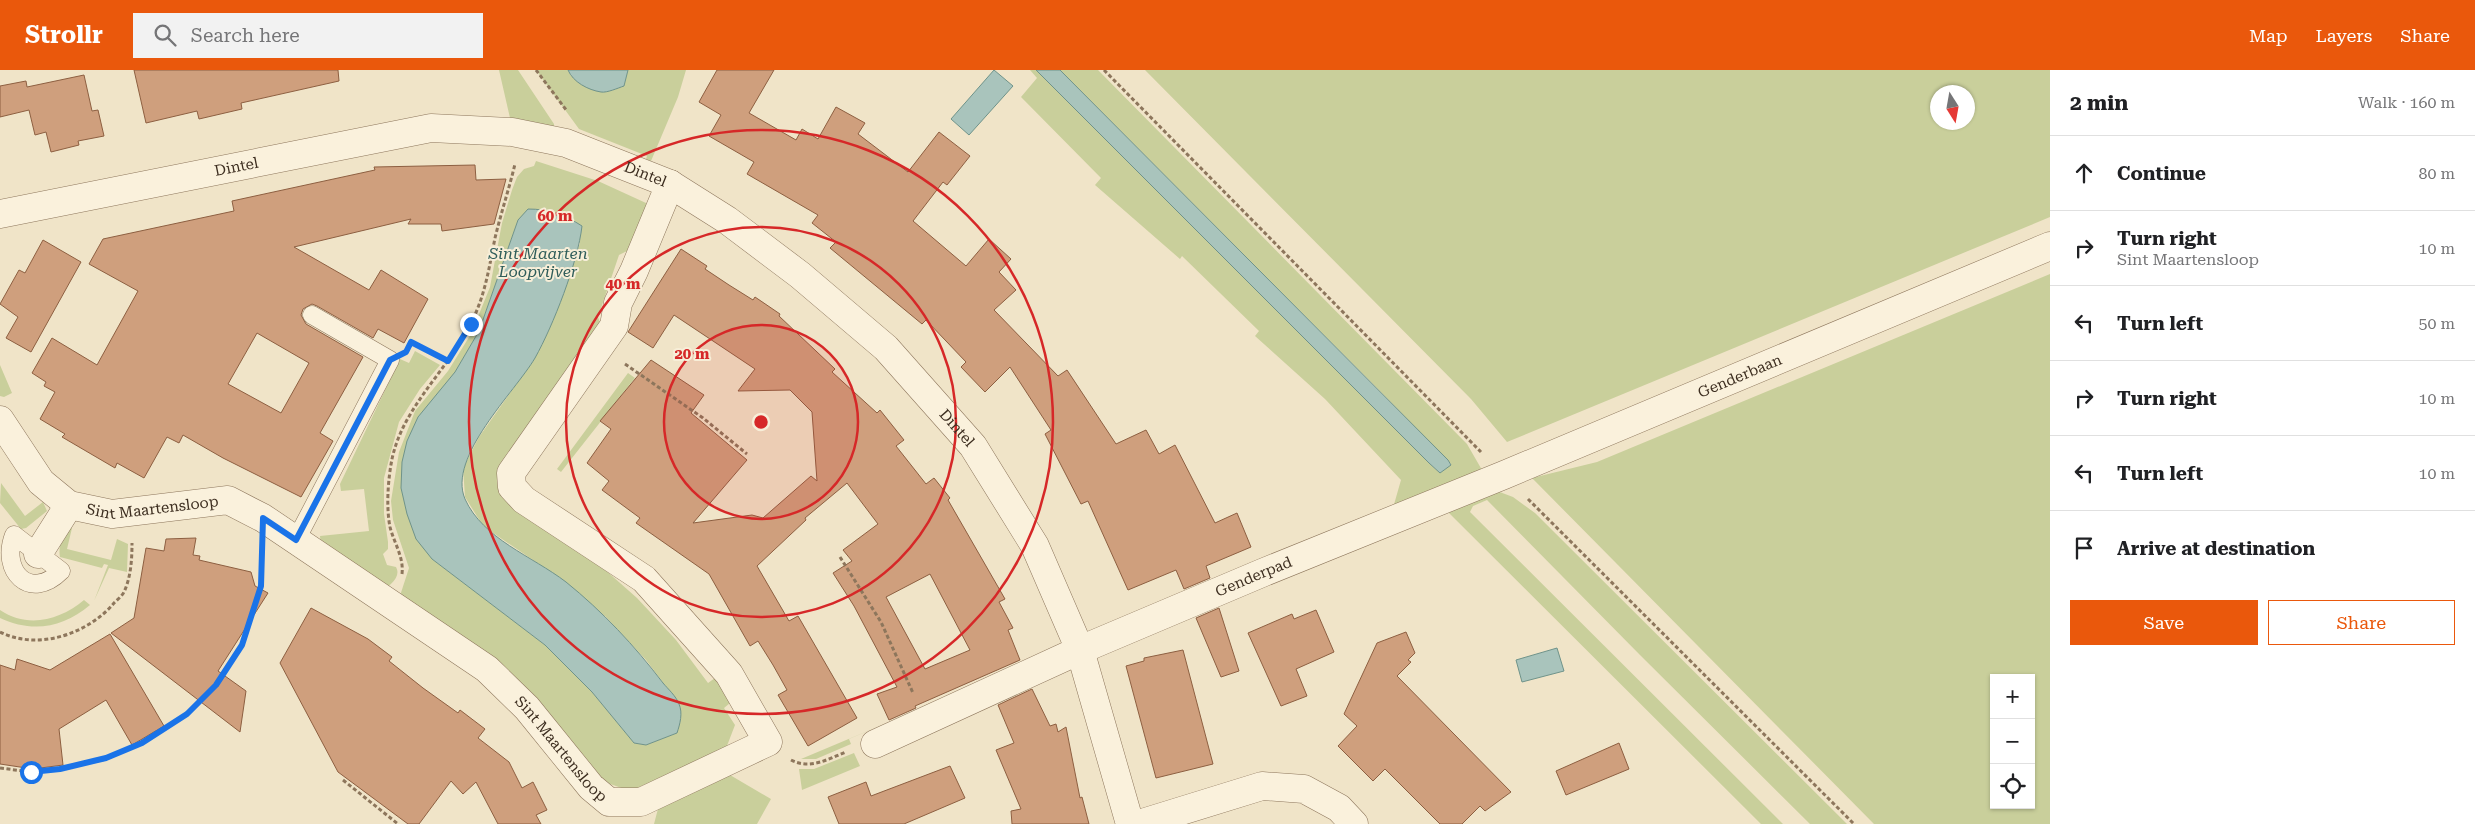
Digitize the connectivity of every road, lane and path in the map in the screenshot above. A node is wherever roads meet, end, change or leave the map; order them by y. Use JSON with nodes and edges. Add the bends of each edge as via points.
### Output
{"nodes":[{"id":1,"x":536,"y":70,"type":"edge"},
{"id":2,"x":1104,"y":70,"type":"edge"},
{"id":3,"x":523,"y":135,"type":"junction"},
{"id":4,"x":566,"y":144,"type":"junction"},
{"id":5,"x":670,"y":184,"type":"junction"},
{"id":6,"x":0,"y":214,"type":"edge"},
{"id":7,"x":2050,"y":246,"type":"edge"},
{"id":8,"x":312,"y":315,"type":"dead end"},
{"id":9,"x":601,"y":347,"type":"junction"},
{"id":10,"x":390,"y":360,"type":"junction"},
{"id":11,"x":448,"y":361,"type":"junction"},
{"id":12,"x":0,"y":420,"type":"edge"},
{"id":13,"x":747,"y":454,"type":"dead end"},
{"id":14,"x":1504,"y":475,"type":"junction"},
{"id":15,"x":69,"y":504,"type":"junction"},
{"id":16,"x":1429,"y":505,"type":"joint"},
{"id":17,"x":130,"y":512,"type":"junction"},
{"id":18,"x":263,"y":518,"type":"junction"},
{"id":19,"x":296,"y":540,"type":"junction"},
{"id":20,"x":3,"y":550,"type":"edge"},
{"id":21,"x":38,"y":554,"type":"junction"},
{"id":22,"x":840,"y":557,"type":"dead end"},
{"id":23,"x":387,"y":601,"type":"junction"},
{"id":24,"x":0,"y":632,"type":"edge"},
{"id":25,"x":1080,"y":650,"type":"junction"},
{"id":26,"x":925,"y":721,"type":"junction"},
{"id":27,"x":768,"y":742,"type":"junction"},
{"id":28,"x":875,"y":744,"type":"joint"},
{"id":29,"x":0,"y":768,"type":"edge"},
{"id":30,"x":343,"y":780,"type":"dead end"},
{"id":31,"x":398,"y":824,"type":"edge"},
{"id":32,"x":1130,"y":824,"type":"edge"},
{"id":33,"x":1139,"y":824,"type":"edge"},
{"id":34,"x":1354,"y":824,"type":"edge"},
{"id":35,"x":1854,"y":824,"type":"edge"}],
"edges":[{"from":1,"to":4,"type":"path","via":[[569,115]]},
{"from":2,"to":14,"type":"path"},
{"from":3,"to":4,"type":"street","name":"Dintel"},
{"from":3,"to":6,"type":"street","name":"Dintel","via":[[431,128]]},
{"from":3,"to":11,"type":"path","via":[[496,237],[489,277],[471,324]]},
{"from":4,"to":5,"type":"street","name":"Dintel"},
{"from":5,"to":9,"type":"street","via":[[618,303],[614,326]]},
{"from":5,"to":25,"type":"street","name":"Dintel","via":[[727,220],[800,275],[886,348],[967,439],[1034,546]]},
{"from":7,"to":14,"type":"street","name":"Genderbaan"},
{"from":8,"to":10,"type":"lane"},
{"from":9,"to":13,"type":"path","via":[[703,418]]},
{"from":9,"to":27,"type":"street","via":[[518,460],[511,473],[512,487],[524,500],[644,579],[729,674]]},
{"from":10,"to":11,"type":"path","via":[[406,352],[411,342]]},
{"from":10,"to":19,"type":"lane"},
{"from":11,"to":23,"type":"path","via":[[402,428],[392,458],[390,526],[403,567],[402,576]]},
{"from":12,"to":15,"type":"street","name":"Sint Maartensloop","via":[[42,482]]},
{"from":14,"to":16,"type":"street","name":"Genderbaan"},
{"from":14,"to":35,"type":"path"},
{"from":15,"to":17,"type":"street","name":"Sint Maartensloop","via":[[112,514]]},
{"from":15,"to":21,"type":"street"},
{"from":16,"to":25,"type":"street","name":"Genderpad"},
{"from":17,"to":18,"type":"street","name":"Sint Maartensloop","via":[[228,500]]},
{"from":17,"to":24,"type":"path","via":[[132,561],[124,592],[104,615],[76,632],[40,640]]},
{"from":18,"to":19,"type":"street","name":"Sint Maartensloop"},
{"from":18,"to":29,"type":"path","via":[[261,586],[242,645],[216,685],[187,714],[142,743],[106,758],[31,772]]},
{"from":19,"to":23,"type":"street","name":"Sint Maartensloop"},
{"from":20,"to":21,"type":"lane","via":[[14,534]]},
{"from":20,"to":21,"type":"lane","via":[[8,567],[26,584],[39,585],[52,580],[61,571]]},
{"from":22,"to":26,"type":"path","via":[[881,622]]},
{"from":23,"to":27,"type":"street","name":"Sint Maartensloop","via":[[487,669],[526,708],[591,788],[609,802],[641,802]]},
{"from":25,"to":26,"type":"street"},
{"from":25,"to":32,"type":"street","name":"Dintel"},
{"from":26,"to":28,"type":"street"},
{"from":27,"to":28,"type":"path","via":[[782,756],[799,765],[818,764],[862,745]]},
{"from":30,"to":31,"type":"path"},
{"from":33,"to":34,"type":"street","via":[[1262,786],[1304,789],[1339,808]]}]}
